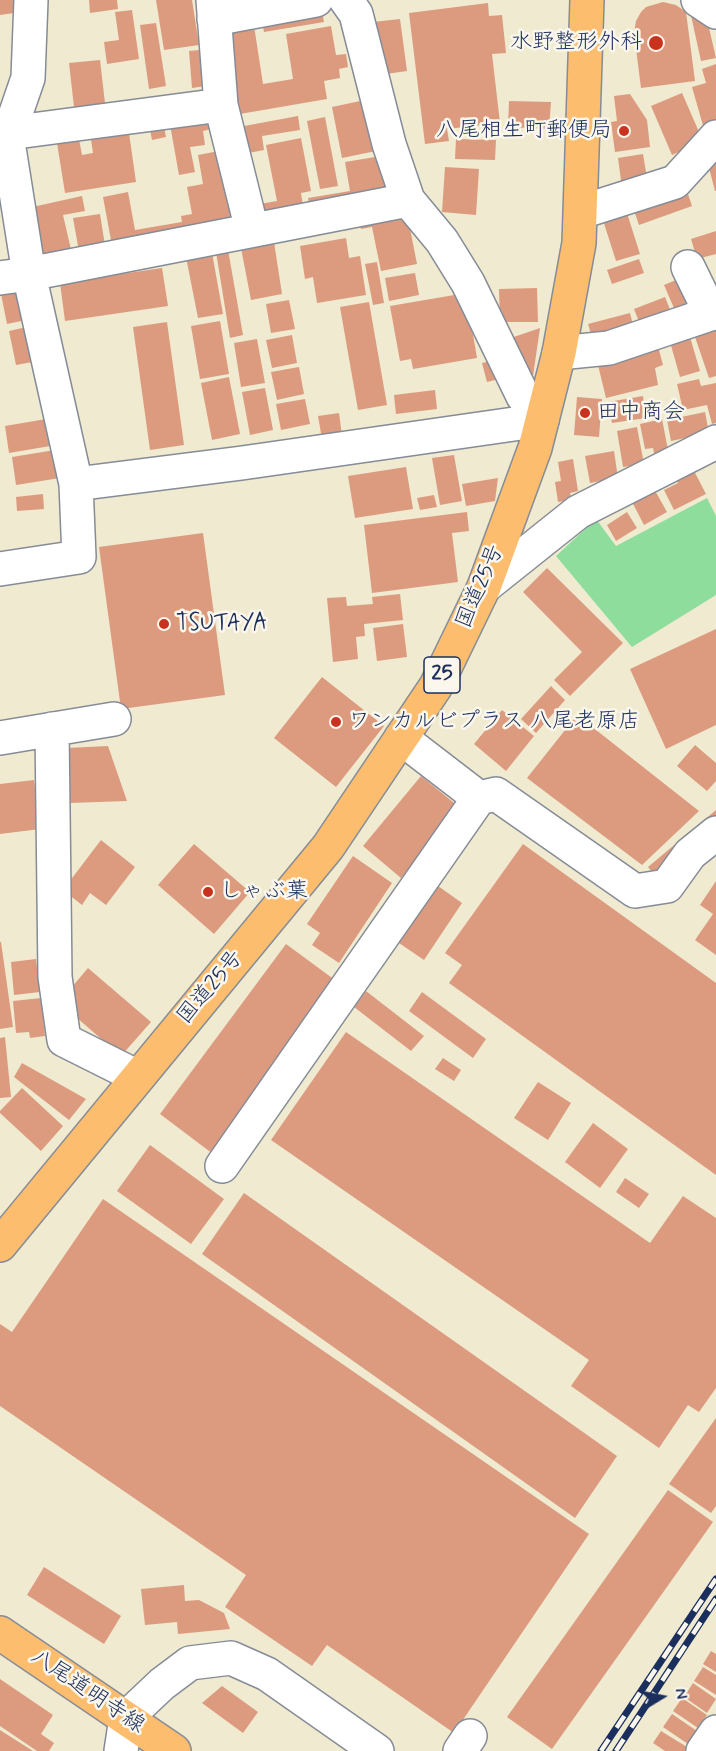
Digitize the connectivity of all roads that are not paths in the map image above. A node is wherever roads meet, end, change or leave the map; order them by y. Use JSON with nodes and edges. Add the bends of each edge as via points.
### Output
{"nodes":[{"id":1,"x":31,"y":0,"type":"edge"},
{"id":2,"x":316,"y":0,"type":"edge"},
{"id":3,"x":346,"y":0,"type":"edge"},
{"id":4,"x":587,"y":0,"type":"edge"},
{"id":5,"x":698,"y":0,"type":"edge"},
{"id":6,"x":213,"y":9,"type":"edge"},
{"id":7,"x":716,"y":12,"type":"edge"},
{"id":8,"x":221,"y":105,"type":"junction"},
{"id":9,"x":9,"y":133,"type":"junction"},
{"id":10,"x":716,"y":137,"type":"edge"},
{"id":11,"x":408,"y":200,"type":"junction"},
{"id":12,"x":580,"y":212,"type":"junction"},
{"id":13,"x":252,"y":230,"type":"junction"},
{"id":14,"x":688,"y":267,"type":"dead end"},
{"id":15,"x":14,"y":276,"type":"edge"},
{"id":16,"x":713,"y":313,"type":"edge"},
{"id":17,"x":559,"y":353,"type":"junction"},
{"id":18,"x":542,"y":420,"type":"junction"},
{"id":19,"x":716,"y":442,"type":"edge"},
{"id":20,"x":76,"y":484,"type":"junction"},
{"id":21,"x":0,"y":569,"type":"edge"},
{"id":22,"x":484,"y":587,"type":"junction"},
{"id":23,"x":114,"y":719,"type":"dead end"},
{"id":24,"x":52,"y":729,"type":"junction"},
{"id":25,"x":0,"y":738,"type":"edge"},
{"id":26,"x":401,"y":738,"type":"junction"},
{"id":27,"x":479,"y":798,"type":"junction"},
{"id":28,"x":716,"y":833,"type":"edge"},
{"id":29,"x":138,"y":1077,"type":"junction"},
{"id":30,"x":222,"y":1166,"type":"dead end"},
{"id":31,"x":5,"y":1229,"type":"edge"},
{"id":32,"x":0,"y":1634,"type":"edge"},
{"id":33,"x":126,"y":1718,"type":"junction"},
{"id":34,"x":716,"y":1732,"type":"edge"},
{"id":35,"x":121,"y":1751,"type":"edge"},
{"id":36,"x":174,"y":1751,"type":"edge"},
{"id":37,"x":378,"y":1751,"type":"edge"},
{"id":38,"x":703,"y":1751,"type":"edge"}],
"edges":[{"from":1,"to":9,"type":"street","via":[[28,78]]},
{"from":2,"to":6,"type":"street"},
{"from":3,"to":11,"type":"street","via":[[356,14]]},
{"from":4,"to":12,"type":"main road","name":"国道25号","number":"25"},
{"from":5,"to":7,"type":"street"},
{"from":6,"to":8,"type":"street"},
{"from":8,"to":9,"type":"street"},
{"from":8,"to":13,"type":"street"},
{"from":9,"to":15,"type":"street"},
{"from":10,"to":12,"type":"street","via":[[675,182]]},
{"from":11,"to":13,"type":"street"},
{"from":11,"to":18,"type":"street","via":[[442,241],[468,283],[523,396]]},
{"from":12,"to":17,"type":"main road","name":"国道25号","number":"25","via":[[579,243]]},
{"from":13,"to":15,"type":"street"},
{"from":14,"to":16,"type":"street"},
{"from":15,"to":20,"type":"street"},
{"from":16,"to":17,"type":"street","via":[[609,348]]},
{"from":17,"to":18,"type":"main road","name":"国道25号","number":"25"},
{"from":18,"to":20,"type":"street"},
{"from":18,"to":22,"type":"main road","name":"国道25号","number":"25"},
{"from":19,"to":22,"type":"street","via":[[578,512]]},
{"from":20,"to":21,"type":"street","via":[[79,556]]},
{"from":22,"to":26,"type":"main road","name":"国道25号","number":"25","via":[[436,686]]},
{"from":23,"to":24,"type":"street"},
{"from":24,"to":25,"type":"street"},
{"from":24,"to":29,"type":"street","via":[[55,977],[64,1040]]},
{"from":26,"to":27,"type":"street"},
{"from":26,"to":29,"type":"main road","name":"国道25号","number":"25","via":[[328,848]]},
{"from":27,"to":28,"type":"street","via":[[496,794],[635,891],[667,886],[690,854]]},
{"from":27,"to":30,"type":"street"},
{"from":29,"to":31,"type":"main road","name":"国道25号","number":"25"},
{"from":32,"to":33,"type":"main road","name":"八尾道明寺線"},
{"from":33,"to":35,"type":"street"},
{"from":33,"to":36,"type":"main road","name":"八尾道明寺線"},
{"from":33,"to":37,"type":"street","via":[[190,1663],[231,1658],[267,1674]]},
{"from":34,"to":38,"type":"street"}]}
